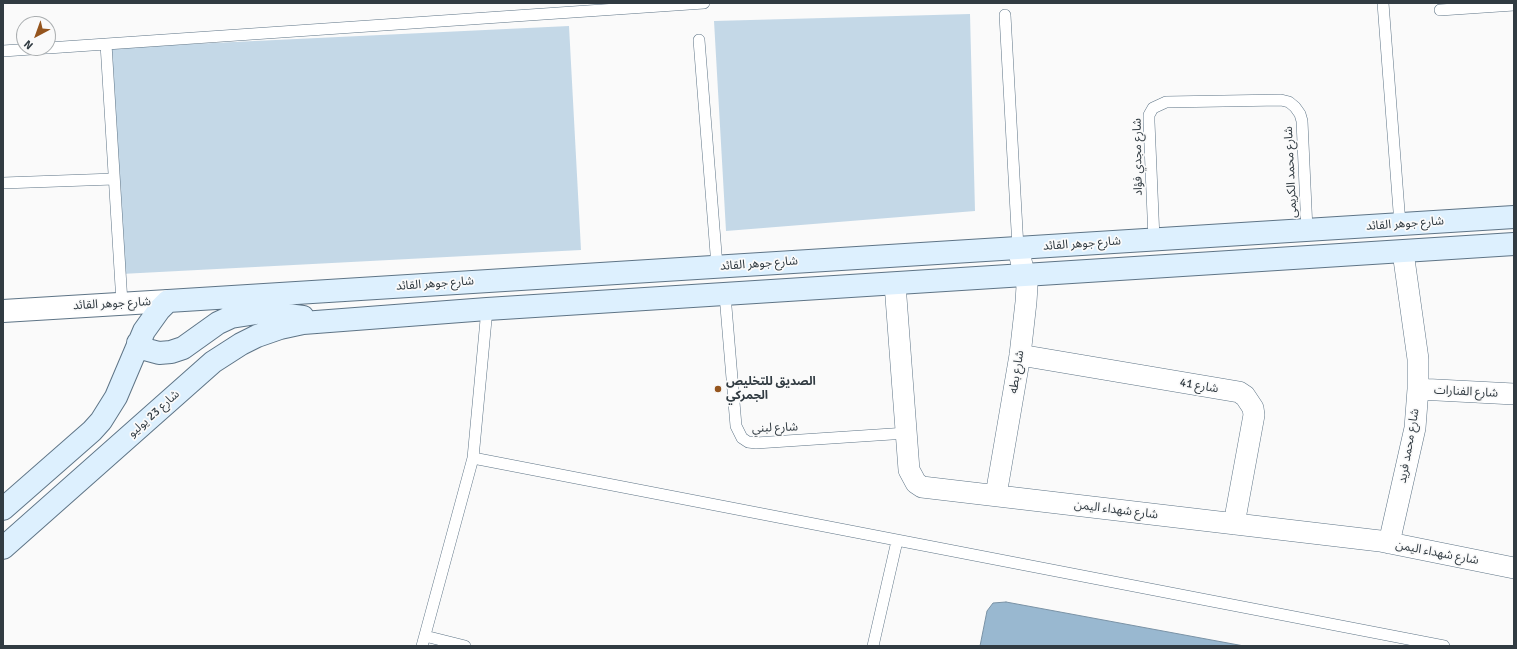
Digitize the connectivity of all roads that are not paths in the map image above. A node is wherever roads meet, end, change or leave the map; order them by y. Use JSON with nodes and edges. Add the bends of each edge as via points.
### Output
{"nodes":[{"id":1,"x":704,"y":3,"type":"edge"},
{"id":2,"x":1383,"y":4,"type":"edge"},
{"id":3,"x":1514,"y":5,"type":"edge"},
{"id":4,"x":1440,"y":10,"type":"dead end"},
{"id":5,"x":1005,"y":15,"type":"dead end"},
{"id":6,"x":699,"y":40,"type":"dead end"},
{"id":7,"x":106,"y":44,"type":"junction"},
{"id":8,"x":56,"y":47,"type":"edge"},
{"id":9,"x":16,"y":50,"type":"edge"},
{"id":10,"x":3,"y":51,"type":"edge"},
{"id":11,"x":1281,"y":100,"type":"joint"},
{"id":12,"x":114,"y":179,"type":"junction"},
{"id":13,"x":3,"y":183,"type":"edge"},
{"id":14,"x":1514,"y":217,"type":"edge"},
{"id":15,"x":1400,"y":224,"type":"junction"},
{"id":16,"x":1307,"y":230,"type":"junction"},
{"id":17,"x":1154,"y":239,"type":"junction"},
{"id":18,"x":1514,"y":244,"type":"edge"},
{"id":19,"x":1018,"y":248,"type":"junction"},
{"id":20,"x":1403,"y":252,"type":"junction"},
{"id":21,"x":717,"y":266,"type":"junction"},
{"id":22,"x":1025,"y":276,"type":"junction"},
{"id":23,"x":481,"y":281,"type":"junction"},
{"id":24,"x":895,"y":284,"type":"junction"},
{"id":25,"x":725,"y":295,"type":"junction"},
{"id":26,"x":168,"y":301,"type":"junction"},
{"id":27,"x":122,"y":303,"type":"junction"},
{"id":28,"x":487,"y":310,"type":"junction"},
{"id":29,"x":3,"y":311,"type":"edge"},
{"id":30,"x":327,"y":321,"type":"junction"},
{"id":31,"x":138,"y":343,"type":"junction"},
{"id":32,"x":1020,"y":355,"type":"junction"},
{"id":33,"x":1418,"y":390,"type":"junction"},
{"id":34,"x":1514,"y":394,"type":"edge"},
{"id":35,"x":907,"y":433,"type":"junction"},
{"id":36,"x":473,"y":458,"type":"junction"},
{"id":37,"x":996,"y":495,"type":"junction"},
{"id":38,"x":3,"y":509,"type":"edge"},
{"id":39,"x":1234,"y":524,"type":"junction"},
{"id":40,"x":897,"y":541,"type":"junction"},
{"id":41,"x":1389,"y":543,"type":"junction"},
{"id":42,"x":3,"y":548,"type":"edge"},
{"id":43,"x":1514,"y":568,"type":"edge"},
{"id":44,"x":423,"y":641,"type":"edge"},
{"id":45,"x":465,"y":646,"type":"edge"},
{"id":46,"x":873,"y":646,"type":"edge"},
{"id":47,"x":1444,"y":646,"type":"edge"}],
"edges":[{"from":1,"to":7,"type":"lane"},
{"from":2,"to":15,"type":"lane"},
{"from":3,"to":4,"type":"lane"},
{"from":5,"to":19,"type":"lane"},
{"from":6,"to":21,"type":"lane"},
{"from":7,"to":8,"type":"lane"},
{"from":7,"to":12,"type":"lane"},
{"from":9,"to":10,"type":"lane"},
{"from":11,"to":16,"type":"lane","name":"شارع محمد الكريمى","via":[[1295,107],[1302,121]]},
{"from":11,"to":17,"type":"lane","name":"شارع مجدي فؤاد","via":[[1166,102],[1153,108],[1148,122]]},
{"from":12,"to":13,"type":"lane"},
{"from":12,"to":27,"type":"lane"},
{"from":14,"to":15,"type":"main road","name":"شارع جوهر القائد"},
{"from":15,"to":16,"type":"main road","name":"شارع جوهر القائد"},
{"from":16,"to":17,"type":"main road","name":"شارع جوهر القائد"},
{"from":17,"to":19,"type":"main road","name":"شارع جوهر القائد"},
{"from":18,"to":20,"type":"main road"},
{"from":19,"to":21,"type":"main road","name":"شارع جوهر القائد"},
{"from":19,"to":22,"type":"street","name":"شارع بطه"},
{"from":20,"to":22,"type":"main road"},
{"from":20,"to":33,"type":"street","name":"شارع محمد فريد","via":[[1418,359]]},
{"from":21,"to":23,"type":"main road","name":"شارع جوهر القائد"},
{"from":22,"to":24,"type":"main road"},
{"from":22,"to":32,"type":"street","name":"شارع بطه","via":[[1026,302]]},
{"from":23,"to":26,"type":"main road","name":"شارع جوهر القائد"},
{"from":23,"to":28,"type":"main road"},
{"from":24,"to":25,"type":"main road"},
{"from":24,"to":35,"type":"street","name":"شارع شهداء اليمن"},
{"from":25,"to":28,"type":"main road"},
{"from":25,"to":35,"type":"lane","name":"شارع لبني","via":[[736,426],[742,438],[756,443]]},
{"from":26,"to":27,"type":"street","name":"شارع جوهر القائد"},
{"from":26,"to":31,"type":"main road","via":[[150,320]]},
{"from":27,"to":29,"type":"street","name":"شارع جوهر القائد"},
{"from":28,"to":30,"type":"main road"},
{"from":28,"to":36,"type":"lane"},
{"from":30,"to":31,"type":"main road","via":[[263,312],[218,323],[183,348],[171,352],[159,353],[148,350]]},
{"from":30,"to":42,"type":"main road","name":"شارع 23 يوليو","via":[[280,328],[257,336],[227,352]]},
{"from":31,"to":38,"type":"main road","via":[[116,397],[101,420],[92,431]]},
{"from":32,"to":37,"type":"street","name":"شارع بطه"},
{"from":32,"to":39,"type":"street","name":"شارع 41","via":[[1239,392],[1245,396],[1253,408],[1254,415]]},
{"from":33,"to":34,"type":"street","name":"شارع الفنارات"},
{"from":33,"to":41,"type":"street","name":"شارع محمد فريد","via":[[1414,428]]},
{"from":35,"to":37,"type":"street","name":"شارع شهداء اليمن","via":[[909,470],[916,483],[929,489]]},
{"from":36,"to":40,"type":"lane"},
{"from":36,"to":44,"type":"lane"},
{"from":37,"to":39,"type":"street","name":"شارع شهداء اليمن"},
{"from":39,"to":41,"type":"street","name":"شارع شهداء اليمن"},
{"from":40,"to":46,"type":"lane"},
{"from":40,"to":47,"type":"lane"},
{"from":41,"to":43,"type":"street","name":"شارع شهداء اليمن"},
{"from":44,"to":45,"type":"lane"}]}
